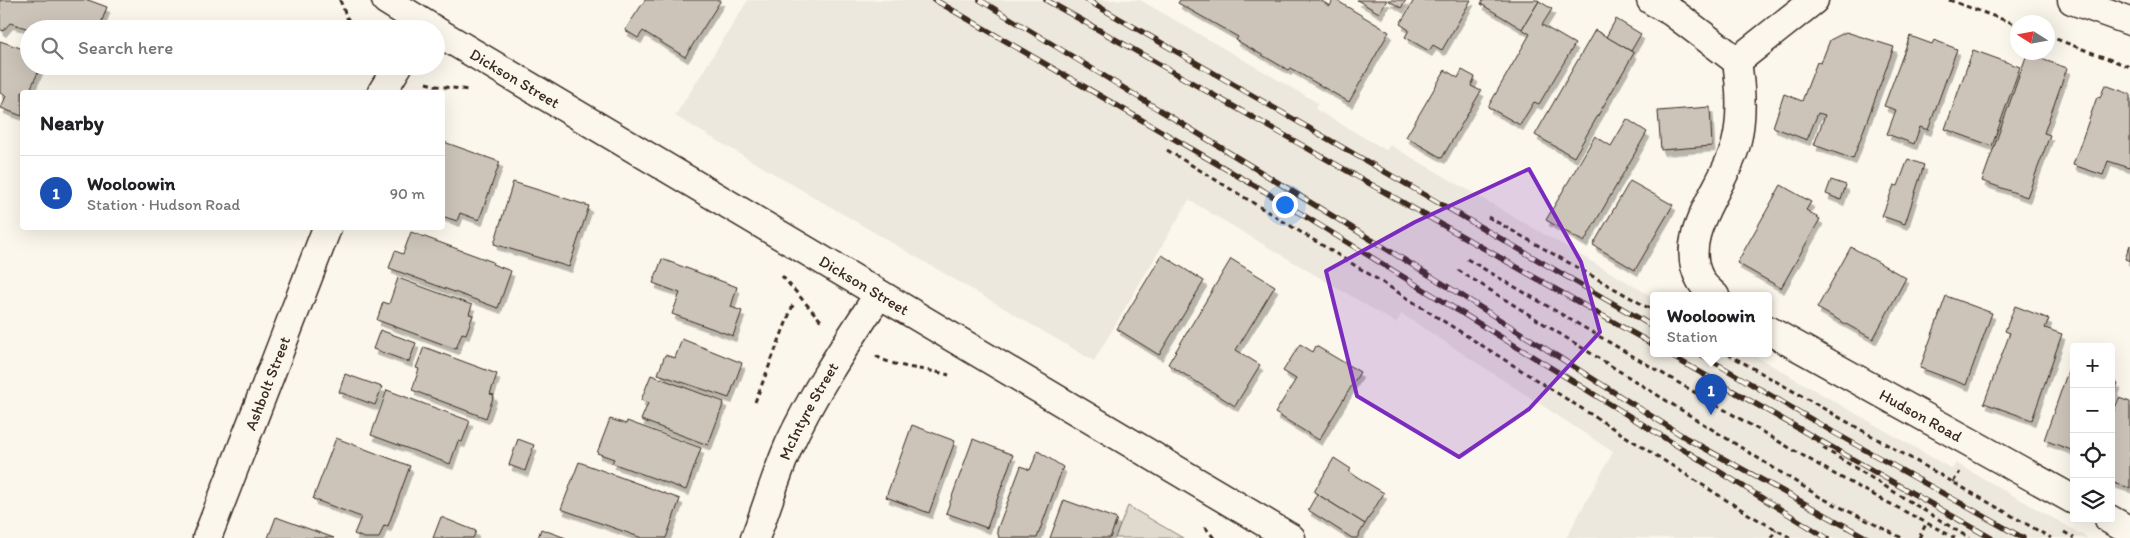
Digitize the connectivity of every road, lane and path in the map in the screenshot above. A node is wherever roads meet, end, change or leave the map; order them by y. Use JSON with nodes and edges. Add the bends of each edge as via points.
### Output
{"nodes":[{"id":1,"x":340,"y":0,"type":"edge"},
{"id":2,"x":386,"y":0,"type":"edge"},
{"id":3,"x":1651,"y":0,"type":"edge"},
{"id":4,"x":1814,"y":0,"type":"edge"},
{"id":5,"x":1949,"y":0,"type":"edge"},
{"id":6,"x":2072,"y":0,"type":"edge"},
{"id":7,"x":348,"y":20,"type":"edge"},
{"id":8,"x":417,"y":20,"type":"edge"},
{"id":9,"x":2130,"y":21,"type":"edge"},
{"id":10,"x":2010,"y":22,"type":"edge"},
{"id":11,"x":445,"y":37,"type":"edge"},
{"id":12,"x":2055,"y":39,"type":"edge"},
{"id":13,"x":1737,"y":61,"type":"junction"},
{"id":14,"x":2130,"y":66,"type":"edge"},
{"id":15,"x":392,"y":75,"type":"edge"},
{"id":16,"x":383,"y":90,"type":"edge"},
{"id":17,"x":1167,"y":150,"type":"dead end"},
{"id":18,"x":1488,"y":217,"type":"dead end"},
{"id":19,"x":326,"y":230,"type":"edge"},
{"id":20,"x":1467,"y":259,"type":"dead end"},
{"id":21,"x":1458,"y":270,"type":"dead end"},
{"id":22,"x":1711,"y":292,"type":"edge"},
{"id":23,"x":879,"y":294,"type":"junction"},
{"id":24,"x":794,"y":305,"type":"dead end"},
{"id":25,"x":1650,"y":309,"type":"edge"},
{"id":26,"x":1772,"y":332,"type":"edge"},
{"id":27,"x":1733,"y":357,"type":"edge"},
{"id":28,"x":755,"y":402,"type":"dead end"},
{"id":29,"x":1823,"y":448,"type":"dead end"},
{"id":30,"x":1960,"y":472,"type":"dead end"},
{"id":31,"x":1953,"y":482,"type":"junction"},
{"id":32,"x":2070,"y":498,"type":"edge"},
{"id":33,"x":1927,"y":522,"type":"junction"},
{"id":34,"x":2115,"y":522,"type":"edge"},
{"id":35,"x":1776,"y":530,"type":"junction"},
{"id":36,"x":2130,"y":531,"type":"edge"},
{"id":37,"x":1920,"y":537,"type":"edge"},
{"id":38,"x":207,"y":538,"type":"edge"},
{"id":39,"x":755,"y":538,"type":"edge"},
{"id":40,"x":1291,"y":538,"type":"edge"},
{"id":41,"x":1771,"y":538,"type":"edge"},
{"id":42,"x":1791,"y":538,"type":"edge"},
{"id":43,"x":1902,"y":538,"type":"edge"},
{"id":44,"x":1926,"y":538,"type":"edge"},
{"id":45,"x":1955,"y":538,"type":"edge"},
{"id":46,"x":1970,"y":538,"type":"edge"},
{"id":47,"x":2051,"y":538,"type":"edge"}],
"edges":[{"from":1,"to":7,"type":"path"},
{"from":2,"to":8,"type":"street","name":"Dickson Street"},
{"from":3,"to":13,"type":"street"},
{"from":4,"to":13,"type":"street"},
{"from":5,"to":10,"type":"path"},
{"from":6,"to":9,"type":"street"},
{"from":11,"to":23,"type":"street","name":"Dickson Street"},
{"from":12,"to":14,"type":"path"},
{"from":13,"to":22,"type":"street","via":[[1741,114],[1735,146],[1695,236],[1692,259],[1700,280]]},
{"from":15,"to":16,"type":"street"},
{"from":17,"to":35,"type":"path"},
{"from":18,"to":25,"type":"path"},
{"from":19,"to":38,"type":"street","name":"Ashbolt Street"},
{"from":20,"to":33,"type":"path","via":[[1836,475]]},
{"from":21,"to":43,"type":"path","via":[[1820,497]]},
{"from":23,"to":39,"type":"street","name":"McIntyre Street","via":[[827,373],[797,428]]},
{"from":23,"to":40,"type":"street","name":"Dickson Street"},
{"from":24,"to":28,"type":"path"},
{"from":26,"to":32,"type":"street","name":"Hudson Road"},
{"from":27,"to":31,"type":"path"},
{"from":29,"to":46,"type":"path"},
{"from":30,"to":31,"type":"path"},
{"from":31,"to":47,"type":"path"},
{"from":33,"to":37,"type":"path"},
{"from":33,"to":45,"type":"path"},
{"from":34,"to":36,"type":"street"},
{"from":35,"to":41,"type":"path"},
{"from":35,"to":42,"type":"path"},
{"from":37,"to":44,"type":"path"}]}
